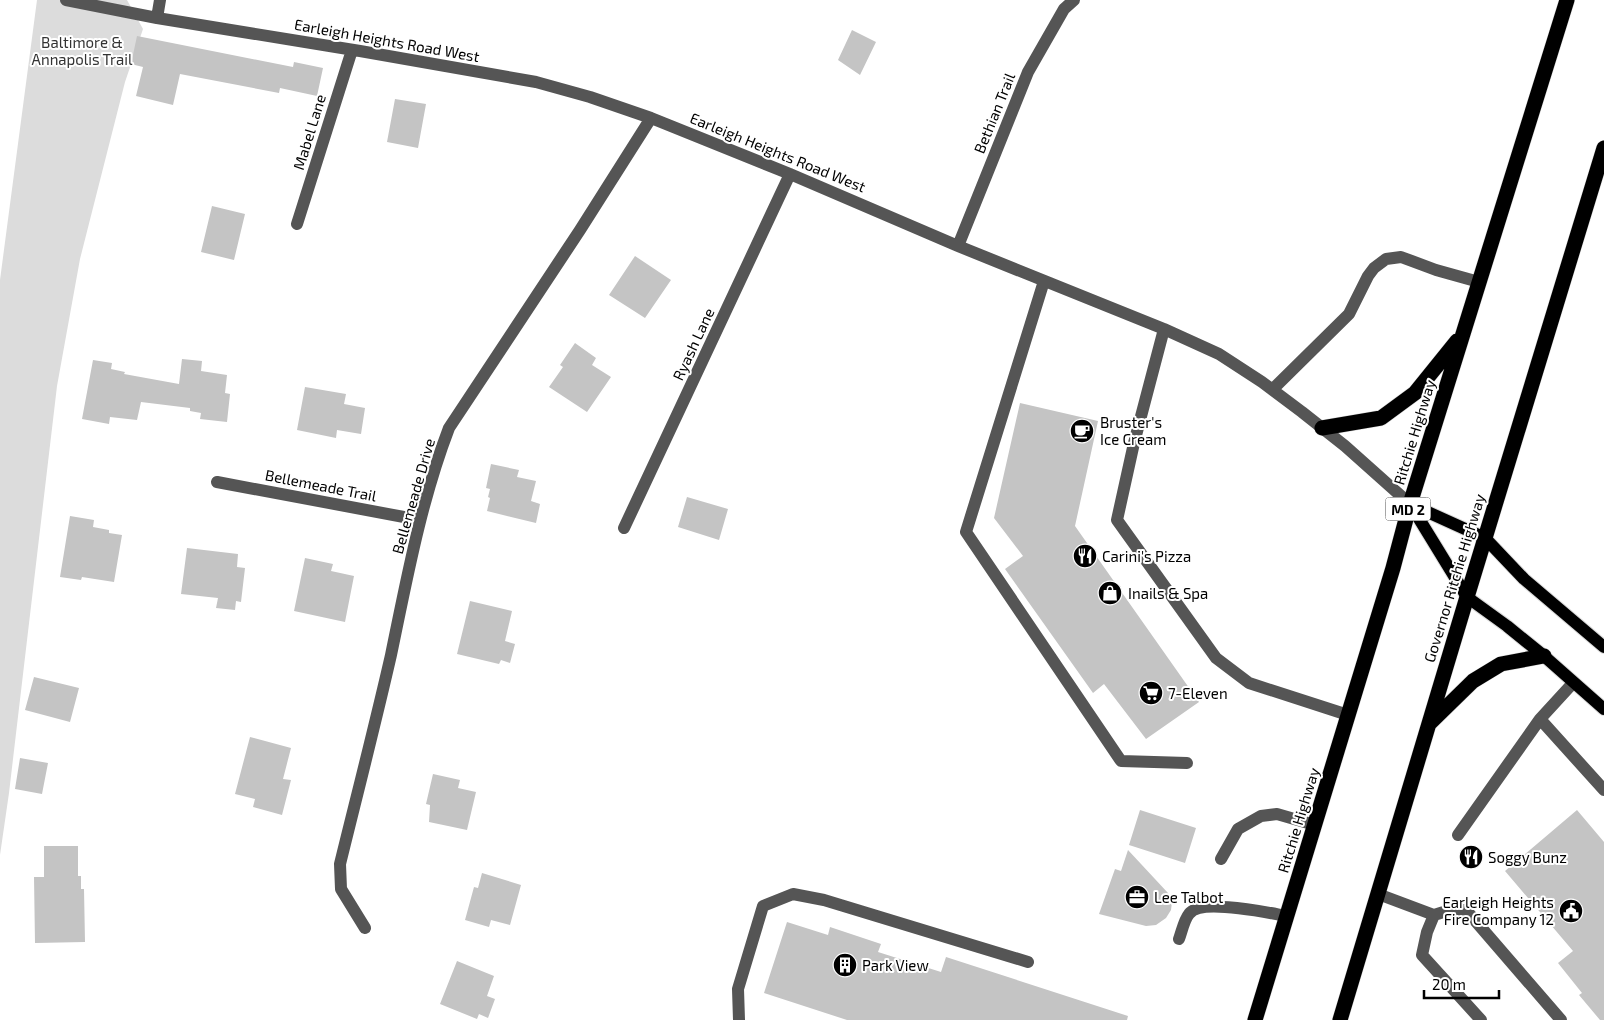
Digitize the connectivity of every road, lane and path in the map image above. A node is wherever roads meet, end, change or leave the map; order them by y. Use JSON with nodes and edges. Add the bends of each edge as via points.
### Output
{"nodes":[{"id":1,"x":66,"y":0,"type":"edge"},
{"id":2,"x":160,"y":0,"type":"edge"},
{"id":3,"x":1074,"y":0,"type":"edge"},
{"id":4,"x":1567,"y":0,"type":"edge"},
{"id":5,"x":156,"y":18,"type":"junction"},
{"id":6,"x":352,"y":50,"type":"junction"},
{"id":7,"x":651,"y":118,"type":"junction"},
{"id":8,"x":1604,"y":148,"type":"edge"},
{"id":9,"x":790,"y":174,"type":"junction"},
{"id":10,"x":297,"y":224,"type":"dead end"},
{"id":11,"x":958,"y":246,"type":"junction"},
{"id":12,"x":1044,"y":281,"type":"junction"},
{"id":13,"x":1479,"y":282,"type":"junction"},
{"id":14,"x":1164,"y":329,"type":"junction"},
{"id":15,"x":1463,"y":334,"type":"junction"},
{"id":16,"x":1273,"y":389,"type":"junction"},
{"id":17,"x":1322,"y":428,"type":"junction"},
{"id":18,"x":217,"y":482,"type":"dead end"},
{"id":19,"x":1410,"y":504,"type":"junction"},
{"id":20,"x":420,"y":520,"type":"junction"},
{"id":21,"x":624,"y":528,"type":"dead end"},
{"id":22,"x":1484,"y":538,"type":"junction"},
{"id":23,"x":1467,"y":597,"type":"junction"},
{"id":24,"x":1604,"y":647,"type":"edge"},
{"id":25,"x":1544,"y":656,"type":"junction"},
{"id":26,"x":1573,"y":682,"type":"junction"},
{"id":27,"x":1604,"y":709,"type":"edge"},
{"id":28,"x":1348,"y":715,"type":"junction"},
{"id":29,"x":1540,"y":719,"type":"junction"},
{"id":30,"x":1429,"y":724,"type":"junction"},
{"id":31,"x":1187,"y":763,"type":"dead end"},
{"id":32,"x":1604,"y":790,"type":"edge"},
{"id":33,"x":1315,"y":825,"type":"junction"},
{"id":34,"x":1458,"y":835,"type":"dead end"},
{"id":35,"x":1221,"y":859,"type":"dead end"},
{"id":36,"x":1378,"y":894,"type":"junction"},
{"id":37,"x":1434,"y":915,"type":"junction"},
{"id":38,"x":1287,"y":916,"type":"junction"},
{"id":39,"x":366,"y":928,"type":"dead end"},
{"id":40,"x":1179,"y":939,"type":"dead end"},
{"id":41,"x":1028,"y":962,"type":"dead end"},
{"id":42,"x":740,"y":1020,"type":"edge"},
{"id":43,"x":1255,"y":1020,"type":"edge"},
{"id":44,"x":1340,"y":1020,"type":"edge"},
{"id":45,"x":1481,"y":1020,"type":"edge"},
{"id":46,"x":1561,"y":1020,"type":"edge"}],
"edges":[{"from":1,"to":5,"type":"street","name":"Earleigh Heights Road West"},
{"from":2,"to":5,"type":"street"},
{"from":3,"to":11,"type":"street","name":"Bethian Trail","via":[[1064,9],[1028,72]]},
{"from":4,"to":13,"type":"highway","name":"Ritchie Highway","number":"MD 2"},
{"from":5,"to":6,"type":"street","name":"Earleigh Heights Road West"},
{"from":6,"to":7,"type":"street","name":"Earleigh Heights Road West","via":[[536,82]]},
{"from":6,"to":10,"type":"street","name":"Mabel Lane"},
{"from":7,"to":9,"type":"street","name":"Earleigh Heights Road West"},
{"from":7,"to":20,"type":"street","name":"Bellemeade Drive","via":[[449,428]]},
{"from":8,"to":22,"type":"highway","name":"Governor Ritchie Highway"},
{"from":9,"to":11,"type":"street","name":"Earleigh Heights Road West"},
{"from":9,"to":21,"type":"street","name":"Ryash Lane"},
{"from":11,"to":12,"type":"street","name":"Earleigh Heights Road West"},
{"from":12,"to":14,"type":"street","name":"Earleigh Heights Road West"},
{"from":12,"to":31,"type":"street","via":[[966,532],[1121,761]]},
{"from":13,"to":15,"type":"highway","name":"Ritchie Highway","number":"MD 2"},
{"from":13,"to":16,"type":"street","via":[[1401,257],[1386,259],[1368,276],[1349,314]]},
{"from":14,"to":16,"type":"street","name":"Earleigh Heights Road West","via":[[1219,354]]},
{"from":14,"to":28,"type":"street","via":[[1117,520],[1216,658],[1249,684]]},
{"from":15,"to":17,"type":"highway","via":[[1415,393],[1380,418]]},
{"from":15,"to":19,"type":"highway","name":"Ritchie Highway","number":"MD 2"},
{"from":16,"to":17,"type":"street","name":"Earleigh Heights Road West"},
{"from":17,"to":19,"type":"street","name":"Earleigh Heights Road West"},
{"from":18,"to":20,"type":"street","name":"Bellemeade Trail"},
{"from":19,"to":22,"type":"main road"},
{"from":19,"to":23,"type":"main road"},
{"from":19,"to":28,"type":"highway","name":"Ritchie Highway","number":"MD 2"},
{"from":20,"to":39,"type":"street","name":"Bellemeade Drive","via":[[340,864],[340,889]]},
{"from":22,"to":23,"type":"highway","name":"Governor Ritchie Highway"},
{"from":22,"to":24,"type":"main road","via":[[1524,579]]},
{"from":23,"to":25,"type":"main road"},
{"from":23,"to":30,"type":"highway","name":"Governor Ritchie Highway"},
{"from":25,"to":26,"type":"main road"},
{"from":25,"to":30,"type":"highway","via":[[1502,664],[1473,681]]},
{"from":26,"to":27,"type":"main road"},
{"from":26,"to":29,"type":"street"},
{"from":28,"to":33,"type":"highway","name":"Ritchie Highway","number":"MD 2"},
{"from":29,"to":32,"type":"street"},
{"from":29,"to":34,"type":"street"},
{"from":30,"to":36,"type":"highway","name":"Governor Ritchie Highway"},
{"from":33,"to":35,"type":"street","via":[[1278,814],[1261,816],[1238,829]]},
{"from":33,"to":38,"type":"highway","name":"Ritchie Highway","number":"MD 2"},
{"from":36,"to":37,"type":"street"},
{"from":36,"to":44,"type":"highway","name":"Governor Ritchie Highway"},
{"from":37,"to":45,"type":"street","via":[[1426,932],[1422,955]]},
{"from":37,"to":46,"type":"street","via":[[1466,910]]},
{"from":38,"to":40,"type":"street","via":[[1226,907],[1194,909],[1188,914]]},
{"from":38,"to":43,"type":"highway","name":"Ritchie Highway","number":"MD 2"},
{"from":41,"to":42,"type":"street","via":[[824,900],[793,894],[763,906],[738,989]]}]}
